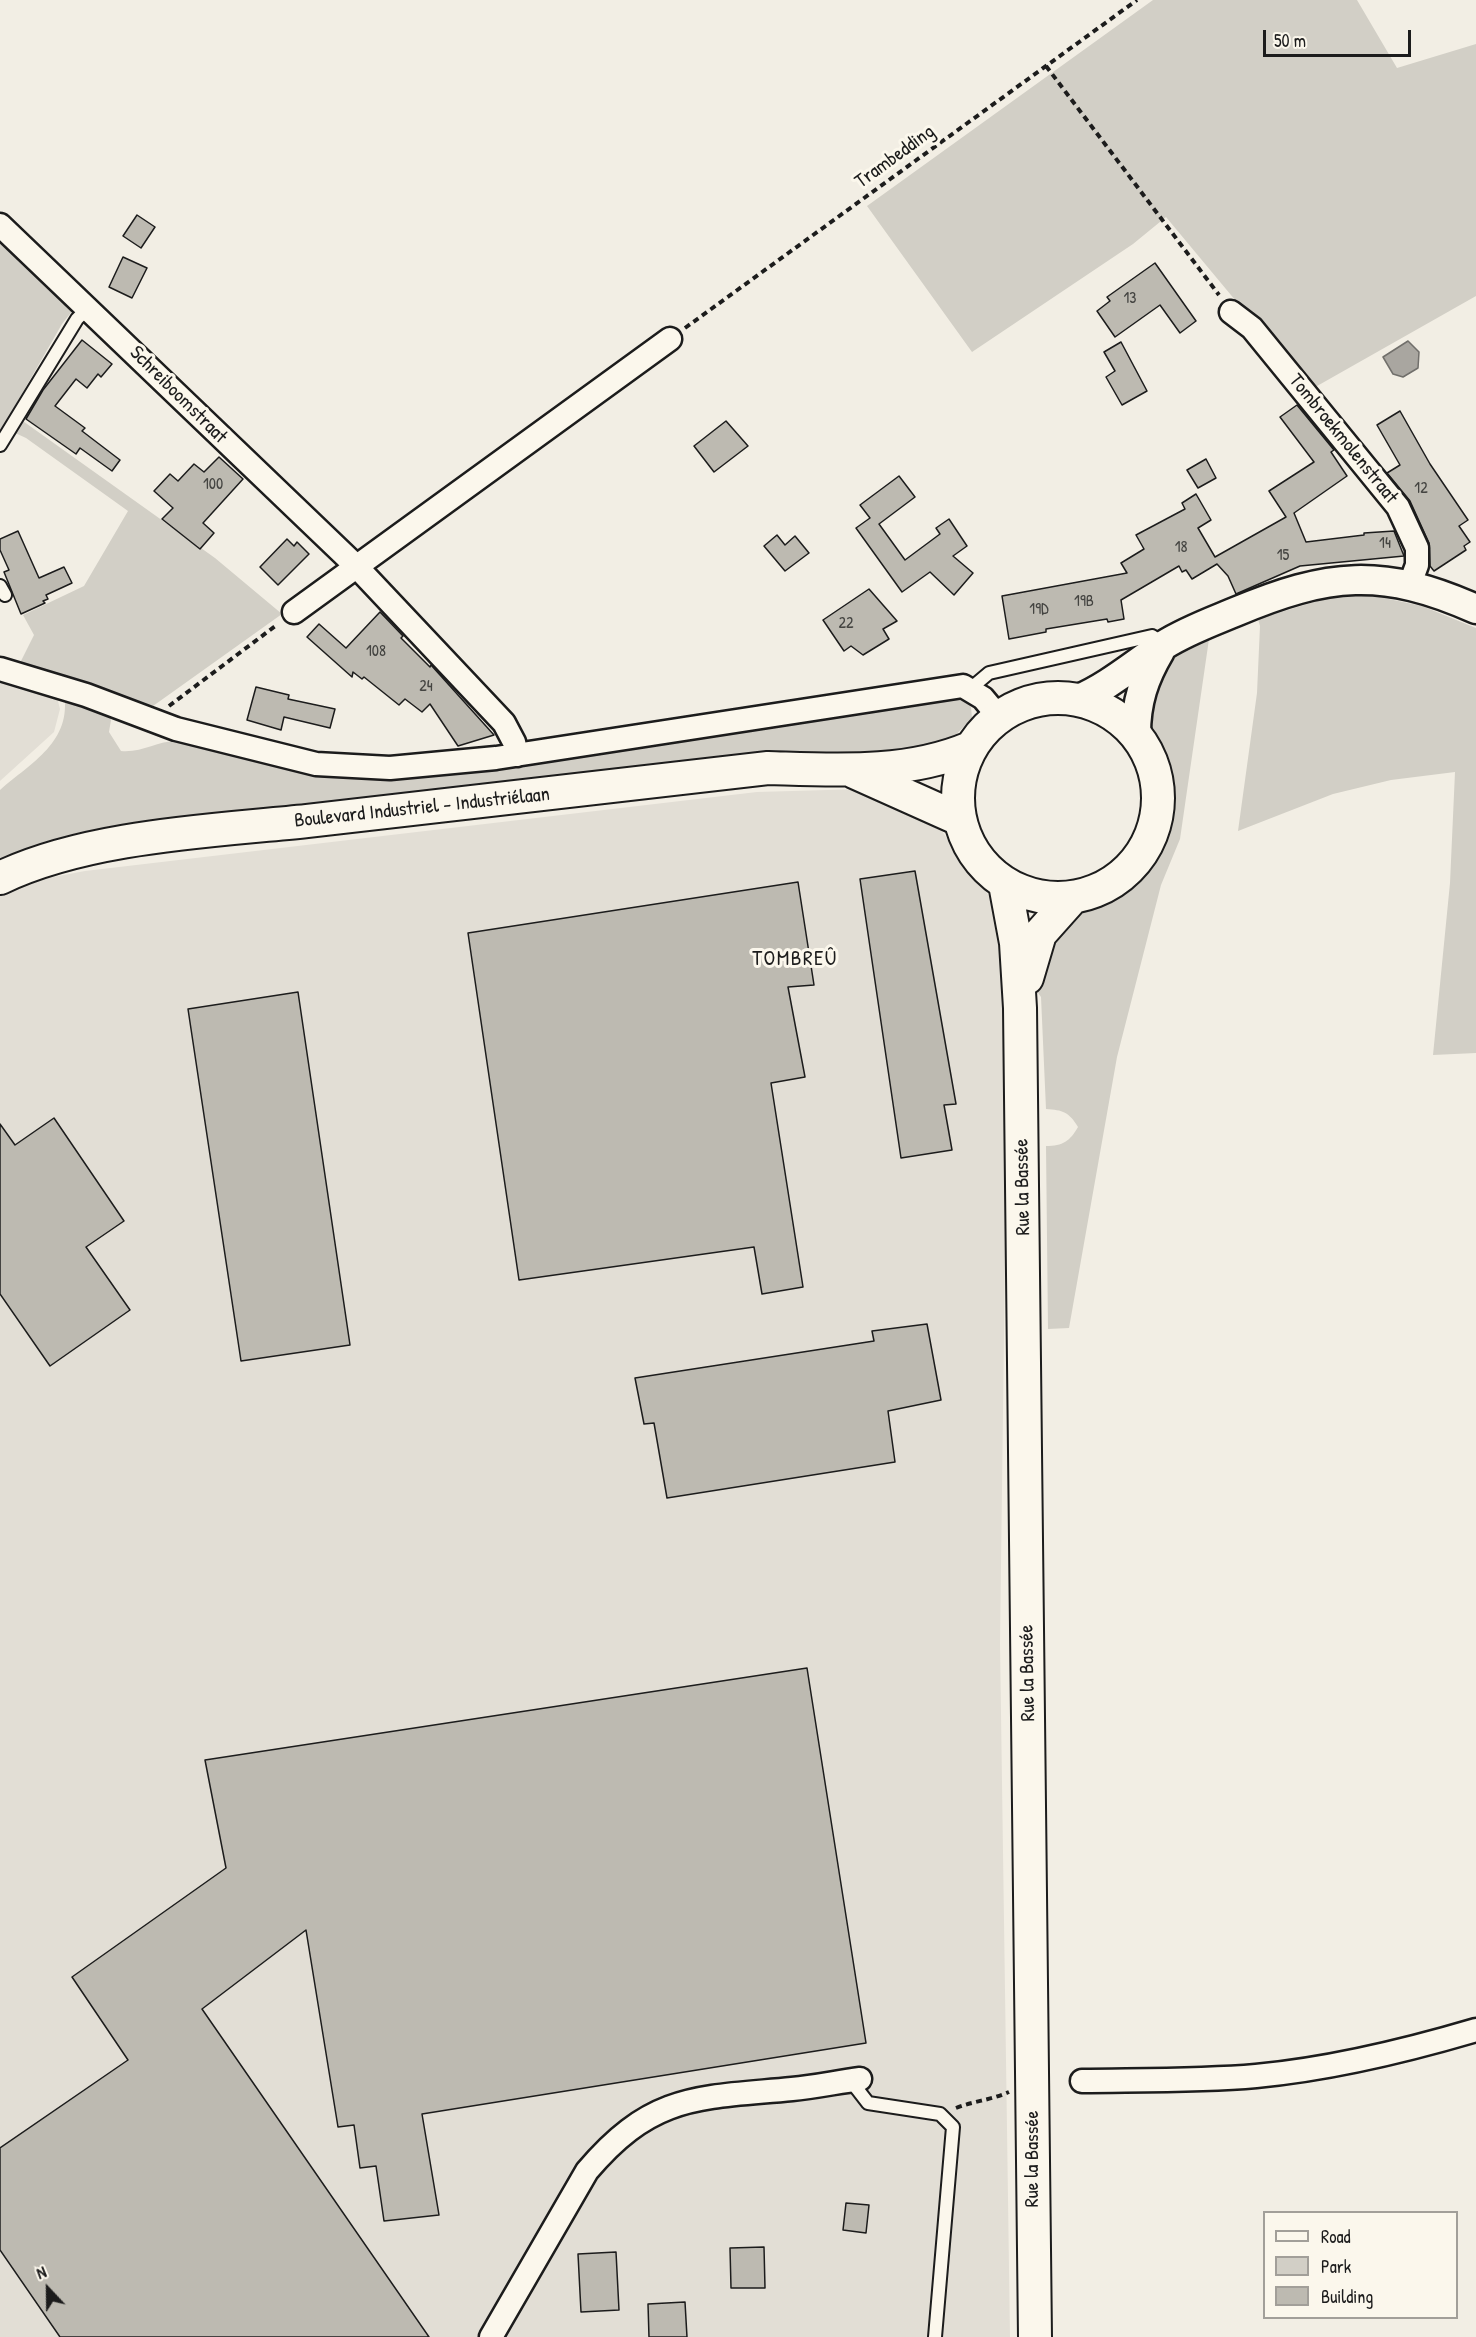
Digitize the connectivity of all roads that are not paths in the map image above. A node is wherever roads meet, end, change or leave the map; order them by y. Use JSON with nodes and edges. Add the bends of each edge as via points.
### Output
{"nodes":[{"id":1,"x":0,"y":225,"type":"edge"},
{"id":2,"x":89,"y":307,"type":"junction"},
{"id":3,"x":1231,"y":312,"type":"road end"},
{"id":4,"x":670,"y":339,"type":"road end"},
{"id":5,"x":0,"y":445,"type":"edge"},
{"id":6,"x":356,"y":566,"type":"junction"},
{"id":7,"x":1410,"y":584,"type":"junction"},
{"id":8,"x":1476,"y":609,"type":"edge"},
{"id":9,"x":294,"y":612,"type":"road end"},
{"id":10,"x":1164,"y":644,"type":"junction"},
{"id":11,"x":0,"y":669,"type":"edge"},
{"id":12,"x":970,"y":689,"type":"junction"},
{"id":13,"x":1079,"y":699,"type":"junction"},
{"id":14,"x":998,"y":716,"type":"junction"},
{"id":15,"x":1136,"y":734,"type":"junction"},
{"id":16,"x":970,"y":748,"type":"junction"},
{"id":17,"x":517,"y":755,"type":"junction"},
{"id":18,"x":850,"y":771,"type":"junction"},
{"id":19,"x":959,"y":819,"type":"junction"},
{"id":20,"x":0,"y":878,"type":"edge"},
{"id":21,"x":1005,"y":884,"type":"junction"},
{"id":22,"x":1073,"y":897,"type":"junction"},
{"id":23,"x":1020,"y":1008,"type":"junction"},
{"id":24,"x":1476,"y":2030,"type":"edge"},
{"id":25,"x":856,"y":2080,"type":"joint"},
{"id":26,"x":1082,"y":2081,"type":"dead end"},
{"id":27,"x":491,"y":2337,"type":"edge"},
{"id":28,"x":935,"y":2337,"type":"edge"},
{"id":29,"x":1035,"y":2337,"type":"edge"}],
"edges":[{"from":1,"to":2,"type":"street","name":"Schreiboomstraat"},
{"from":2,"to":5,"type":"lane"},
{"from":2,"to":6,"type":"street","name":"Schreiboomstraat","via":[[263,480]]},
{"from":3,"to":7,"type":"street","name":"Tombroekmolenstraat","via":[[1252,328],[1398,507],[1417,548],[1417,565]]},
{"from":4,"to":6,"type":"street"},
{"from":6,"to":9,"type":"street"},
{"from":6,"to":17,"type":"street","name":"Schreiboomstraat","via":[[504,723]]},
{"from":7,"to":8,"type":"street"},
{"from":7,"to":10,"type":"street","via":[[1367,579],[1323,582],[1261,601]]},
{"from":10,"to":12,"type":"lane","via":[[1152,636],[989,673]]},
{"from":10,"to":13,"type":"street","via":[[1112,683]]},
{"from":10,"to":15,"type":"street","via":[[1137,702]]},
{"from":11,"to":17,"type":"street","via":[[86,695],[149,721],[316,764],[345,768],[435,766]]},
{"from":12,"to":14,"type":"street"},
{"from":12,"to":17,"type":"street","via":[[942,688]]},
{"from":13,"to":14,"type":"main road","via":[[1032,700]]},
{"from":13,"to":15,"type":"main road","via":[[1111,711]]},
{"from":14,"to":16,"type":"main road"},
{"from":15,"to":22,"type":"main road","via":[[1156,774],[1158,810],[1151,835],[1143,852],[1119,877],[1099,889]]},
{"from":16,"to":18,"type":"main road","name":"Boulevard Industriel - Industriélaan","via":[[922,764]]},
{"from":16,"to":19,"type":"main road","via":[[960,771]]},
{"from":18,"to":19,"type":"main road","name":"Boulevard Industriel - Industriélaan"},
{"from":18,"to":20,"type":"main road","name":"Boulevard Industriel - Industriélaan","via":[[768,768],[208,832],[114,844],[24,866]]},
{"from":19,"to":21,"type":"main road","via":[[978,859]]},
{"from":21,"to":22,"type":"main road","via":[[1034,895]]},
{"from":21,"to":23,"type":"main road","name":"Rue la Bassée","via":[[1016,943]]},
{"from":22,"to":23,"type":"main road","name":"Rue la Bassée","via":[[1040,934]]},
{"from":23,"to":29,"type":"main road","name":"Rue la Bassée"},
{"from":24,"to":26,"type":"street","via":[[1411,2049],[1257,2076]]},
{"from":25,"to":27,"type":"street","via":[[678,2103],[629,2130],[587,2171]]},
{"from":25,"to":28,"type":"lane","via":[[868,2103],[940,2114],[953,2127]]}]}
